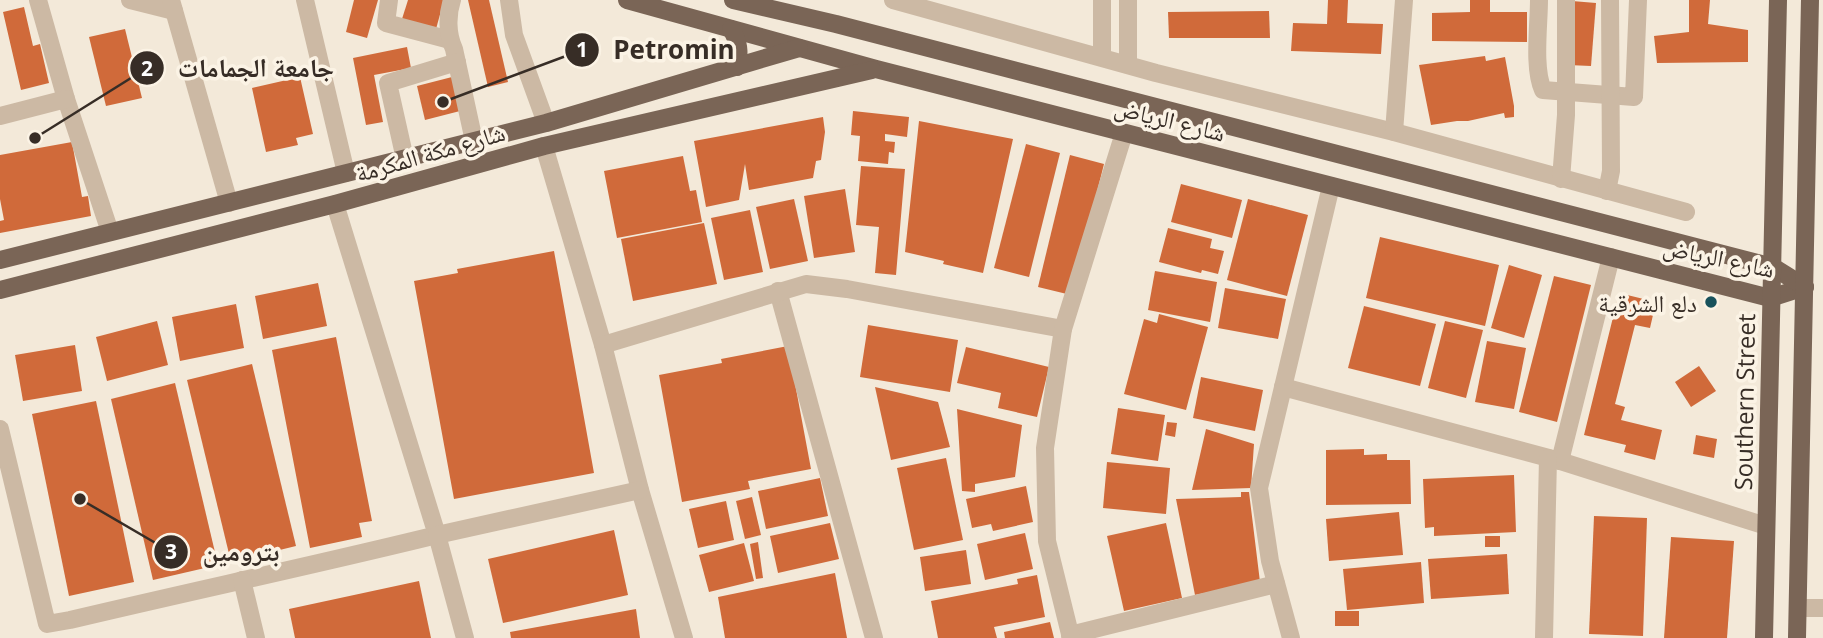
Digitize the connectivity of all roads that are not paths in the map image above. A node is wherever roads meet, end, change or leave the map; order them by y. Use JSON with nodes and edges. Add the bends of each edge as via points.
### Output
{"nodes":[{"id":1,"x":38,"y":0,"type":"edge"},
{"id":2,"x":130,"y":0,"type":"edge"},
{"id":3,"x":305,"y":0,"type":"edge"},
{"id":4,"x":388,"y":0,"type":"edge"},
{"id":5,"x":452,"y":0,"type":"edge"},
{"id":6,"x":509,"y":0,"type":"edge"},
{"id":7,"x":627,"y":0,"type":"edge"},
{"id":8,"x":733,"y":0,"type":"edge"},
{"id":9,"x":896,"y":0,"type":"edge"},
{"id":10,"x":1102,"y":0,"type":"edge"},
{"id":11,"x":1128,"y":0,"type":"edge"},
{"id":12,"x":1404,"y":0,"type":"edge"},
{"id":13,"x":1539,"y":0,"type":"edge"},
{"id":14,"x":1566,"y":0,"type":"edge"},
{"id":15,"x":1610,"y":0,"type":"edge"},
{"id":16,"x":1638,"y":0,"type":"edge"},
{"id":17,"x":1778,"y":0,"type":"edge"},
{"id":18,"x":1810,"y":0,"type":"edge"},
{"id":19,"x":173,"y":5,"type":"edge"},
{"id":20,"x":731,"y":29,"type":"junction"},
{"id":21,"x":450,"y":40,"type":"junction"},
{"id":22,"x":799,"y":48,"type":"junction"},
{"id":23,"x":1102,"y":57,"type":"junction"},
{"id":24,"x":457,"y":62,"type":"junction"},
{"id":25,"x":1128,"y":64,"type":"junction"},
{"id":26,"x":737,"y":67,"type":"junction"},
{"id":27,"x":876,"y":69,"type":"junction"},
{"id":28,"x":1566,"y":93,"type":"junction"},
{"id":29,"x":1611,"y":96,"type":"junction"},
{"id":30,"x":66,"y":99,"type":"junction"},
{"id":31,"x":0,"y":116,"type":"edge"},
{"id":32,"x":546,"y":123,"type":"junction"},
{"id":33,"x":1394,"y":132,"type":"junction"},
{"id":34,"x":1124,"y":133,"type":"junction"},
{"id":35,"x":474,"y":141,"type":"junction"},
{"id":36,"x":544,"y":146,"type":"junction"},
{"id":37,"x":405,"y":159,"type":"junction"},
{"id":38,"x":346,"y":173,"type":"junction"},
{"id":39,"x":1561,"y":180,"type":"junction"},
{"id":40,"x":1331,"y":186,"type":"junction"},
{"id":41,"x":1607,"y":191,"type":"junction"},
{"id":42,"x":237,"y":200,"type":"junction"},
{"id":43,"x":335,"y":204,"type":"junction"},
{"id":44,"x":1686,"y":212,"type":"dead end"},
{"id":45,"x":110,"y":232,"type":"junction"},
{"id":46,"x":223,"y":232,"type":"junction"},
{"id":47,"x":1611,"y":257,"type":"junction"},
{"id":48,"x":0,"y":260,"type":"edge"},
{"id":49,"x":1773,"y":267,"type":"junction"},
{"id":50,"x":1805,"y":287,"type":"junction"},
{"id":51,"x":0,"y":290,"type":"edge"},
{"id":52,"x":778,"y":291,"type":"junction"},
{"id":53,"x":1770,"y":298,"type":"junction"},
{"id":54,"x":1063,"y":329,"type":"junction"},
{"id":55,"x":603,"y":345,"type":"junction"},
{"id":56,"x":1283,"y":387,"type":"junction"},
{"id":57,"x":0,"y":429,"type":"edge"},
{"id":58,"x":1554,"y":459,"type":"junction"},
{"id":59,"x":640,"y":490,"type":"junction"},
{"id":60,"x":1766,"y":526,"type":"junction"},
{"id":61,"x":437,"y":535,"type":"junction"},
{"id":62,"x":242,"y":580,"type":"junction"},
{"id":63,"x":1276,"y":584,"type":"junction"},
{"id":64,"x":1798,"y":608,"type":"junction"},
{"id":65,"x":1823,"y":608,"type":"edge"},
{"id":66,"x":49,"y":631,"type":"edge"},
{"id":67,"x":1070,"y":637,"type":"edge"},
{"id":68,"x":256,"y":638,"type":"edge"},
{"id":69,"x":465,"y":638,"type":"edge"},
{"id":70,"x":684,"y":638,"type":"edge"},
{"id":71,"x":874,"y":638,"type":"edge"},
{"id":72,"x":1291,"y":638,"type":"edge"},
{"id":73,"x":1544,"y":638,"type":"edge"},
{"id":74,"x":1764,"y":638,"type":"edge"},
{"id":75,"x":1797,"y":638,"type":"edge"}],
"edges":[{"from":1,"to":30,"type":"street"},
{"from":2,"to":19,"type":"street"},
{"from":3,"to":38,"type":"street"},
{"from":4,"to":21,"type":"street","via":[[386,23]]},
{"from":5,"to":21,"type":"street"},
{"from":6,"to":32,"type":"street","via":[[514,35]]},
{"from":7,"to":20,"type":"main road","name":"شارع الرياض"},
{"from":8,"to":49,"type":"main road","name":"شارع الرياض"},
{"from":9,"to":23,"type":"street"},
{"from":10,"to":23,"type":"street"},
{"from":11,"to":25,"type":"street"},
{"from":12,"to":33,"type":"street"},
{"from":13,"to":28,"type":"street","via":[[1540,83],[1543,90]]},
{"from":14,"to":28,"type":"street"},
{"from":15,"to":29,"type":"street"},
{"from":16,"to":29,"type":"street","via":[[1634,97]]},
{"from":17,"to":49,"type":"main road","name":"Southern Street"},
{"from":18,"to":50,"type":"main road"},
{"from":19,"to":42,"type":"street"},
{"from":20,"to":22,"type":"main road","name":"شارع الرياض"},
{"from":20,"to":26,"type":"main road","via":[[737,39]]},
{"from":21,"to":24,"type":"street"},
{"from":22,"to":26,"type":"main road","name":"شارع مكة المكرمة"},
{"from":22,"to":27,"type":"main road","name":"شارع الرياض"},
{"from":23,"to":25,"type":"street"},
{"from":24,"to":35,"type":"street"},
{"from":24,"to":37,"type":"street","via":[[388,83]]},
{"from":25,"to":33,"type":"street"},
{"from":26,"to":32,"type":"main road","name":"شارع مكة المكرمة"},
{"from":27,"to":34,"type":"main road","name":"شارع الرياض"},
{"from":27,"to":36,"type":"main road","name":"شارع مكة المكرمة"},
{"from":28,"to":29,"type":"street"},
{"from":28,"to":39,"type":"street"},
{"from":29,"to":41,"type":"street"},
{"from":30,"to":31,"type":"street"},
{"from":30,"to":45,"type":"street"},
{"from":32,"to":35,"type":"main road","name":"شارع مكة المكرمة"},
{"from":33,"to":39,"type":"street"},
{"from":34,"to":40,"type":"main road","name":"شارع الرياض"},
{"from":34,"to":54,"type":"street"},
{"from":35,"to":37,"type":"main road","name":"شارع مكة المكرمة"},
{"from":36,"to":43,"type":"main road","name":"شارع مكة المكرمة"},
{"from":36,"to":55,"type":"street"},
{"from":37,"to":38,"type":"main road","name":"شارع مكة المكرمة"},
{"from":38,"to":42,"type":"main road","name":"شارع مكة المكرمة"},
{"from":39,"to":41,"type":"street"},
{"from":40,"to":47,"type":"main road","name":"شارع الرياض"},
{"from":40,"to":56,"type":"street"},
{"from":41,"to":44,"type":"street"},
{"from":42,"to":45,"type":"main road","name":"شارع مكة المكرمة"},
{"from":42,"to":46,"type":"main road","via":[[247,210]]},
{"from":43,"to":46,"type":"main road","name":"شارع مكة المكرمة"},
{"from":43,"to":61,"type":"street"},
{"from":45,"to":48,"type":"main road","name":"شارع مكة المكرمة"},
{"from":46,"to":51,"type":"main road","name":"شارع مكة المكرمة"},
{"from":47,"to":53,"type":"main road","name":"شارع الرياض"},
{"from":47,"to":58,"type":"street"},
{"from":49,"to":50,"type":"main road","name":"شارع الرياض"},
{"from":49,"to":53,"type":"main road","name":"Southern Street"},
{"from":50,"to":53,"type":"main road","name":"شارع الرياض"},
{"from":50,"to":64,"type":"main road"},
{"from":52,"to":54,"type":"street","via":[[806,284],[847,289]]},
{"from":52,"to":55,"type":"street"},
{"from":52,"to":71,"type":"street"},
{"from":53,"to":60,"type":"main road","name":"Southern Street"},
{"from":54,"to":67,"type":"street","via":[[1045,449],[1046,541]]},
{"from":55,"to":59,"type":"street"},
{"from":56,"to":58,"type":"street"},
{"from":56,"to":63,"type":"street","via":[[1259,488]]},
{"from":57,"to":66,"type":"street"},
{"from":58,"to":60,"type":"street"},
{"from":58,"to":73,"type":"street"},
{"from":59,"to":61,"type":"street"},
{"from":59,"to":70,"type":"street"},
{"from":60,"to":74,"type":"main road","name":"Southern Street"},
{"from":61,"to":62,"type":"street"},
{"from":61,"to":69,"type":"street"},
{"from":62,"to":66,"type":"street","via":[[70,621]]},
{"from":62,"to":68,"type":"street"},
{"from":63,"to":67,"type":"street"},
{"from":63,"to":72,"type":"street"},
{"from":64,"to":65,"type":"street"},
{"from":64,"to":75,"type":"main road"}]}
